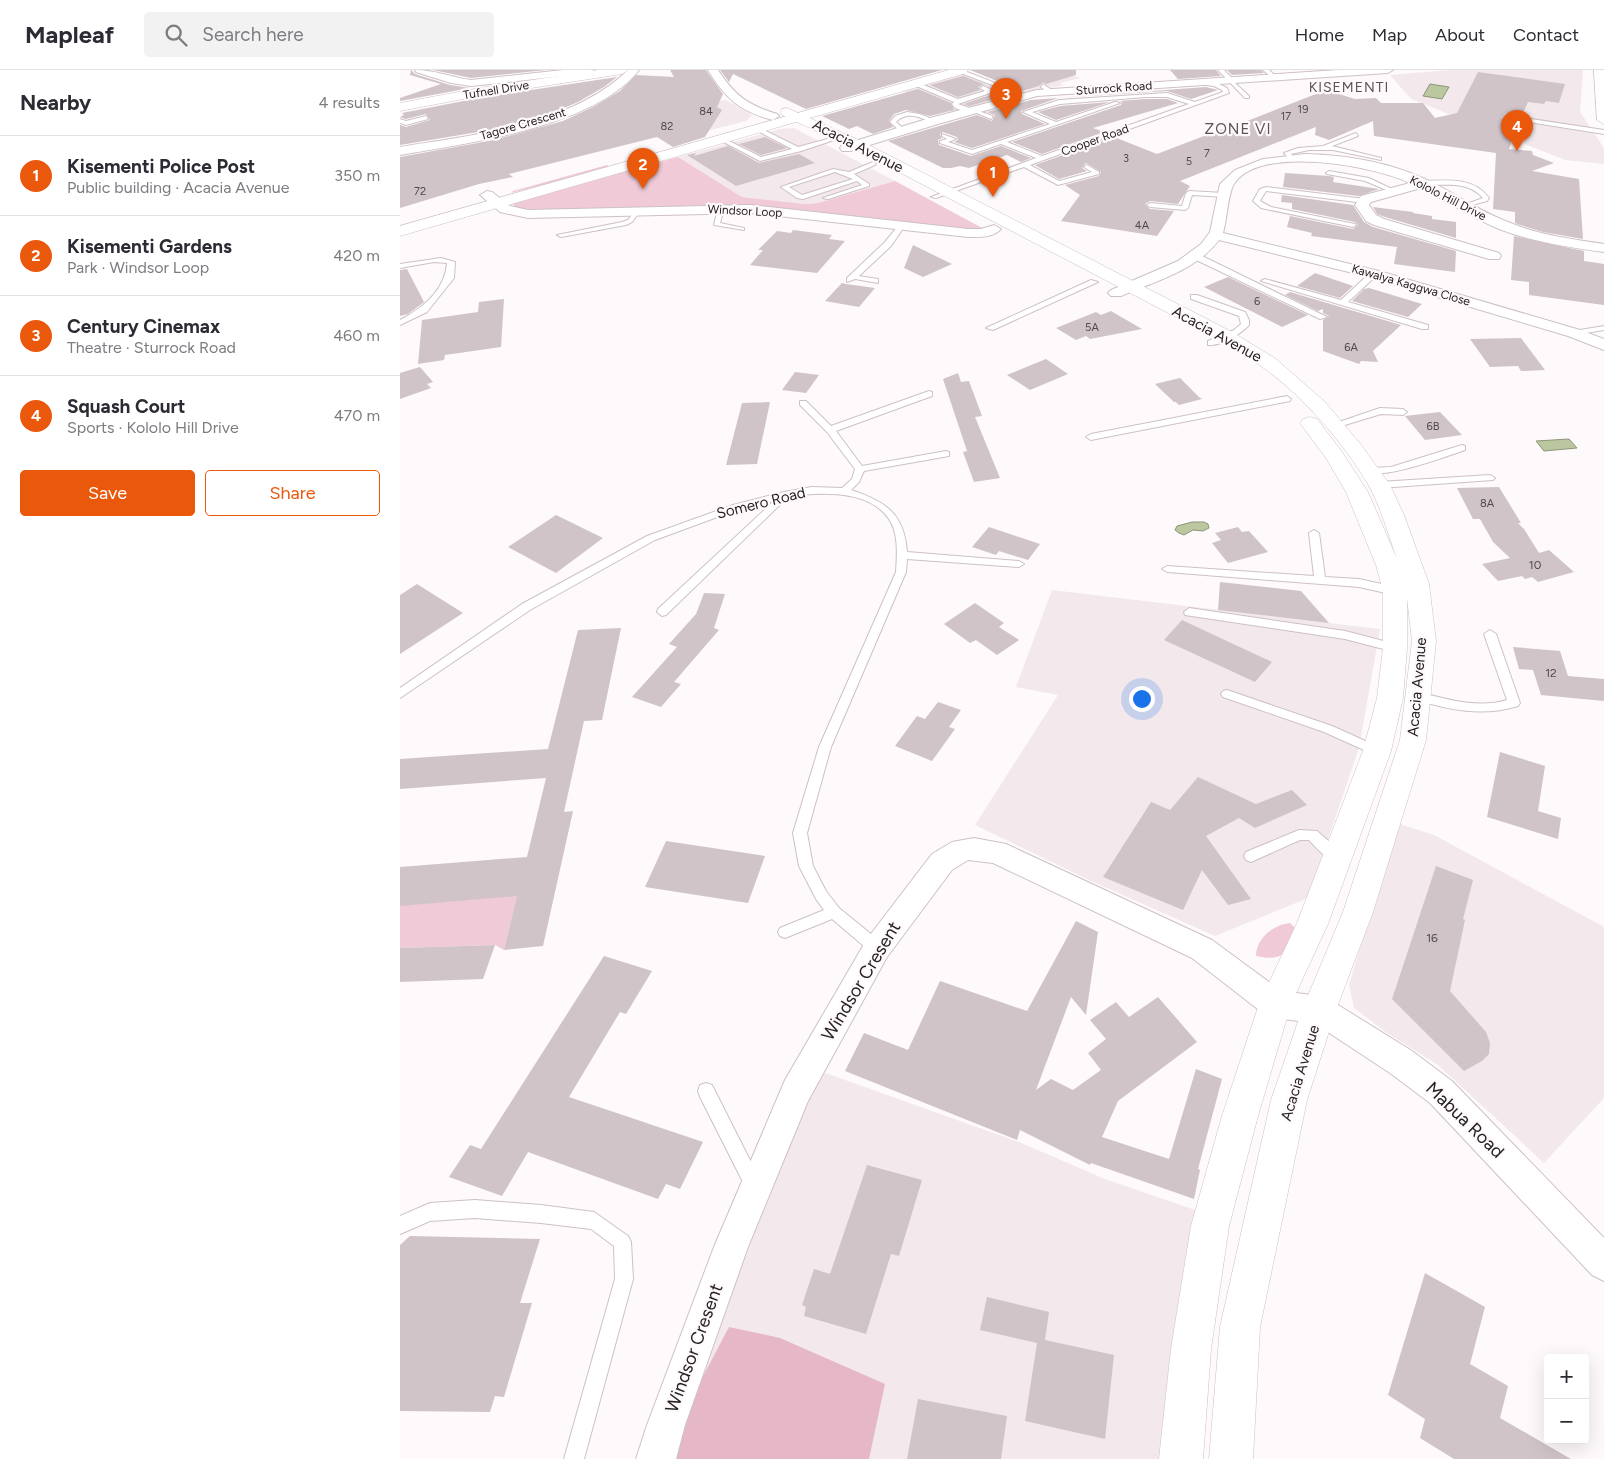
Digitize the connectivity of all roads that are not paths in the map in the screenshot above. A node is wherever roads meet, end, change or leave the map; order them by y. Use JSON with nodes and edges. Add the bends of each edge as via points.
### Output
{"nodes":[{"id":1,"x":420,"y":70,"type":"edge"},
{"id":2,"x":589,"y":70,"type":"edge"},
{"id":3,"x":622,"y":70,"type":"edge"},
{"id":4,"x":634,"y":70,"type":"edge"},
{"id":5,"x":713,"y":70,"type":"edge"},
{"id":6,"x":932,"y":70,"type":"edge"},
{"id":7,"x":1221,"y":70,"type":"edge"},
{"id":8,"x":1388,"y":70,"type":"edge"},
{"id":9,"x":1600,"y":70,"type":"edge"},
{"id":10,"x":1357,"y":71,"type":"edge"},
{"id":11,"x":957,"y":73,"type":"edge"},
{"id":12,"x":519,"y":74,"type":"edge"},
{"id":13,"x":1270,"y":74,"type":"edge"},
{"id":14,"x":1234,"y":80,"type":"junction"},
{"id":15,"x":1198,"y":82,"type":"junction"},
{"id":16,"x":916,"y":84,"type":"junction"},
{"id":17,"x":980,"y":87,"type":"dead end"},
{"id":18,"x":991,"y":91,"type":"junction"},
{"id":19,"x":1026,"y":96,"type":"junction"},
{"id":20,"x":1066,"y":96,"type":"junction"},
{"id":21,"x":1247,"y":97,"type":"dead end"},
{"id":22,"x":1010,"y":99,"type":"junction"},
{"id":23,"x":958,"y":101,"type":"junction"},
{"id":24,"x":1118,"y":103,"type":"dead end"},
{"id":25,"x":1195,"y":104,"type":"junction"},
{"id":26,"x":400,"y":107,"type":"edge"},
{"id":27,"x":971,"y":110,"type":"junction"},
{"id":28,"x":782,"y":115,"type":"junction"},
{"id":29,"x":991,"y":116,"type":"dead end"},
{"id":30,"x":426,"y":118,"type":"dead end"},
{"id":31,"x":1505,"y":118,"type":"dead end"},
{"id":32,"x":1604,"y":120,"type":"edge"},
{"id":33,"x":400,"y":121,"type":"edge"},
{"id":34,"x":1056,"y":124,"type":"junction"},
{"id":35,"x":758,"y":129,"type":"junction"},
{"id":36,"x":1604,"y":132,"type":"edge"},
{"id":37,"x":944,"y":135,"type":"dead end"},
{"id":38,"x":1356,"y":135,"type":"dead end"},
{"id":39,"x":721,"y":139,"type":"junction"},
{"id":40,"x":831,"y":140,"type":"junction"},
{"id":41,"x":1003,"y":143,"type":"junction"},
{"id":42,"x":852,"y":146,"type":"junction"},
{"id":43,"x":1323,"y":148,"type":"junction"},
{"id":44,"x":799,"y":150,"type":"junction"},
{"id":45,"x":400,"y":151,"type":"edge"},
{"id":46,"x":1379,"y":158,"type":"dead end"},
{"id":47,"x":1043,"y":159,"type":"junction"},
{"id":48,"x":1291,"y":159,"type":"junction"},
{"id":49,"x":873,"y":164,"type":"junction"},
{"id":50,"x":1025,"y":165,"type":"junction"},
{"id":51,"x":1087,"y":168,"type":"dead end"},
{"id":52,"x":1329,"y":172,"type":"dead end"},
{"id":53,"x":849,"y":174,"type":"junction"},
{"id":54,"x":858,"y":179,"type":"junction"},
{"id":55,"x":1423,"y":183,"type":"junction"},
{"id":56,"x":1393,"y":191,"type":"junction"},
{"id":57,"x":942,"y":195,"type":"junction"},
{"id":58,"x":1224,"y":195,"type":"junction"},
{"id":59,"x":826,"y":198,"type":"dead end"},
{"id":60,"x":492,"y":199,"type":"junction"},
{"id":61,"x":1365,"y":201,"type":"junction"},
{"id":62,"x":1150,"y":205,"type":"dead end"},
{"id":63,"x":1466,"y":206,"type":"junction"},
{"id":64,"x":721,"y":208,"type":"junction"},
{"id":65,"x":637,"y":211,"type":"junction"},
{"id":66,"x":1353,"y":225,"type":"dead end"},
{"id":67,"x":401,"y":226,"type":"edge"},
{"id":68,"x":900,"y":227,"type":"junction"},
{"id":69,"x":742,"y":229,"type":"dead end"},
{"id":70,"x":994,"y":229,"type":"junction"},
{"id":71,"x":561,"y":235,"type":"dead end"},
{"id":72,"x":1216,"y":235,"type":"junction"},
{"id":73,"x":1604,"y":248,"type":"edge"},
{"id":74,"x":1195,"y":256,"type":"junction"},
{"id":75,"x":1494,"y":256,"type":"dead end"},
{"id":76,"x":400,"y":266,"type":"edge"},
{"id":77,"x":1374,"y":274,"type":"junction"},
{"id":78,"x":1265,"y":281,"type":"dead end"},
{"id":79,"x":875,"y":282,"type":"dead end"},
{"id":80,"x":1113,"y":287,"type":"junction"},
{"id":81,"x":1194,"y":298,"type":"dead end"},
{"id":82,"x":1343,"y":303,"type":"junction"},
{"id":83,"x":1323,"y":316,"type":"dead end"},
{"id":84,"x":400,"y":323,"type":"edge"},
{"id":85,"x":1425,"y":327,"type":"dead end"},
{"id":86,"x":990,"y":328,"type":"dead end"},
{"id":87,"x":1604,"y":328,"type":"edge"},
{"id":88,"x":1574,"y":332,"type":"junction"},
{"id":89,"x":1219,"y":339,"type":"junction"},
{"id":90,"x":1604,"y":345,"type":"edge"},
{"id":91,"x":929,"y":394,"type":"dead end"},
{"id":92,"x":1287,"y":399,"type":"junction"},
{"id":93,"x":803,"y":403,"type":"dead end"},
{"id":94,"x":1403,"y":412,"type":"dead end"},
{"id":95,"x":1335,"y":425,"type":"junction"},
{"id":96,"x":830,"y":430,"type":"junction"},
{"id":97,"x":1091,"y":436,"type":"dead end"},
{"id":98,"x":1462,"y":448,"type":"dead end"},
{"id":99,"x":946,"y":454,"type":"dead end"},
{"id":100,"x":860,"y":469,"type":"junction"},
{"id":101,"x":1374,"y":478,"type":"junction"},
{"id":102,"x":1490,"y":478,"type":"dead end"},
{"id":103,"x":844,"y":491,"type":"junction"},
{"id":104,"x":784,"y":495,"type":"junction"},
{"id":105,"x":1314,"y":533,"type":"dead end"},
{"id":106,"x":902,"y":555,"type":"junction"},
{"id":107,"x":1019,"y":564,"type":"dead end"},
{"id":108,"x":1167,"y":568,"type":"dead end"},
{"id":109,"x":1320,"y":580,"type":"junction"},
{"id":110,"x":1395,"y":591,"type":"junction"},
{"id":111,"x":662,"y":612,"type":"dead end"},
{"id":112,"x":1189,"y":612,"type":"dead end"},
{"id":113,"x":1490,"y":634,"type":"dead end"},
{"id":114,"x":1395,"y":648,"type":"junction"},
{"id":115,"x":400,"y":694,"type":"edge"},
{"id":116,"x":1228,"y":694,"type":"dead end"},
{"id":117,"x":1418,"y":696,"type":"junction"},
{"id":118,"x":1377,"y":751,"type":"junction"},
{"id":119,"x":1251,"y":856,"type":"dead end"},
{"id":120,"x":1336,"y":856,"type":"junction"},
{"id":121,"x":834,"y":912,"type":"junction"},
{"id":122,"x":786,"y":932,"type":"dead end"},
{"id":123,"x":877,"y":948,"type":"junction"},
{"id":124,"x":1275,"y":1004,"type":"junction"},
{"id":125,"x":1319,"y":1010,"type":"junction"},
{"id":126,"x":706,"y":1091,"type":"dead end"},
{"id":127,"x":756,"y":1188,"type":"junction"},
{"id":128,"x":400,"y":1225,"type":"edge"},
{"id":129,"x":1604,"y":1263,"type":"edge"},
{"id":130,"x":574,"y":1459,"type":"edge"},
{"id":131,"x":656,"y":1459,"type":"edge"},
{"id":132,"x":1181,"y":1459,"type":"edge"},
{"id":133,"x":1231,"y":1459,"type":"edge"}],
"edges":[{"from":1,"to":12,"type":"street","via":[[471,83]]},
{"from":2,"to":12,"type":"street"},
{"from":3,"to":26,"type":"main road","name":"Tufnell Drive"},
{"from":4,"to":45,"type":"street","name":"Tagore Crescent","via":[[598,98],[551,118],[495,134]]},
{"from":5,"to":28,"type":"street","via":[[735,101]]},
{"from":6,"to":28,"type":"main road"},
{"from":7,"to":14,"type":"lane"},
{"from":8,"to":10,"type":"street","name":"Sturrock Road"},
{"from":9,"to":32,"type":"main road"},
{"from":10,"to":13,"type":"street","name":"Sturrock Road"},
{"from":11,"to":16,"type":"main road"},
{"from":11,"to":19,"type":"lane"},
{"from":13,"to":14,"type":"street","name":"Sturrock Road"},
{"from":14,"to":15,"type":"street","name":"Sturrock Road"},
{"from":14,"to":21,"type":"lane","via":[[1232,83]]},
{"from":15,"to":20,"type":"street","name":"Sturrock Road","via":[[1122,82]]},
{"from":15,"to":25,"type":"lane","name":"Cooper Road","via":[[1221,86],[1226,93]]},
{"from":16,"to":23,"type":"lane"},
{"from":16,"to":28,"type":"main road"},
{"from":17,"to":18,"type":"lane"},
{"from":18,"to":22,"type":"lane"},
{"from":18,"to":23,"type":"lane"},
{"from":19,"to":20,"type":"street","name":"Sturrock Road","via":[[1047,89]]},
{"from":19,"to":22,"type":"street","name":"Sturrock Road"},
{"from":20,"to":25,"type":"lane","via":[[1158,95],[1177,97]]},
{"from":20,"to":34,"type":"lane","via":[[1059,102],[1026,112]]},
{"from":22,"to":27,"type":"street","name":"Sturrock Road"},
{"from":23,"to":27,"type":"lane","via":[[955,106]]},
{"from":24,"to":34,"type":"lane"},
{"from":25,"to":47,"type":"lane","name":"Cooper Road"},
{"from":27,"to":29,"type":"lane"},
{"from":27,"to":42,"type":"street","name":"Sturrock Road"},
{"from":28,"to":35,"type":"main road"},
{"from":28,"to":40,"type":"main road","name":"Acacia Avenue"},
{"from":28,"to":42,"type":"main road","name":"Acacia Avenue"},
{"from":28,"to":60,"type":"main road"},
{"from":30,"to":33,"type":"lane","via":[[406,123]]},
{"from":31,"to":36,"type":"lane"},
{"from":34,"to":41,"type":"lane"},
{"from":35,"to":39,"type":"main road"},
{"from":35,"to":44,"type":"lane"},
{"from":37,"to":41,"type":"lane","via":[[952,139],[942,142],[967,152]]},
{"from":38,"to":43,"type":"lane"},
{"from":39,"to":44,"type":"lane","via":[[760,159]]},
{"from":39,"to":60,"type":"main road"},
{"from":40,"to":42,"type":"main road","name":"Acacia Avenue"},
{"from":40,"to":44,"type":"lane"},
{"from":41,"to":47,"type":"lane"},
{"from":42,"to":49,"type":"main road","name":"Acacia Avenue"},
{"from":42,"to":57,"type":"main road","name":"Acacia Avenue"},
{"from":43,"to":46,"type":"lane"},
{"from":43,"to":48,"type":"lane","via":[[1303,144],[1287,153]]},
{"from":47,"to":50,"type":"lane","name":"Cooper Road"},
{"from":48,"to":55,"type":"street","name":"Kololo Hill Drive","via":[[1349,160],[1387,169]]},
{"from":48,"to":58,"type":"street","name":"Kololo Hill Drive","via":[[1257,164],[1241,171],[1227,184]]},
{"from":49,"to":53,"type":"lane"},
{"from":49,"to":57,"type":"main road","name":"Acacia Avenue"},
{"from":50,"to":51,"type":"lane","via":[[1058,183],[1097,173]]},
{"from":50,"to":57,"type":"lane","name":"Cooper Road"},
{"from":52,"to":56,"type":"lane","via":[[1367,179]]},
{"from":53,"to":54,"type":"lane"},
{"from":53,"to":54,"type":"lane","via":[[835,170],[784,187],[803,197]]},
{"from":54,"to":59,"type":"lane","via":[[867,186]]},
{"from":55,"to":56,"type":"street"},
{"from":55,"to":63,"type":"street","name":"Kololo Hill Drive"},
{"from":55,"to":63,"type":"lane","via":[[1461,184],[1484,194],[1485,200]]},
{"from":56,"to":61,"type":"street"},
{"from":57,"to":70,"type":"main road","name":"Acacia Avenue"},
{"from":57,"to":80,"type":"main road","name":"Acacia Avenue"},
{"from":58,"to":62,"type":"lane","via":[[1189,193],[1185,208]]},
{"from":58,"to":72,"type":"street","name":"Kololo Hill Drive"},
{"from":60,"to":65,"type":"street","name":"Windsor Loop","via":[[511,212],[528,214]]},
{"from":60,"to":67,"type":"main road"},
{"from":61,"to":66,"type":"lane","via":[[1266,189],[1256,201],[1270,209]]},
{"from":61,"to":75,"type":"street","via":[[1362,205],[1365,212],[1379,222]]},
{"from":63,"to":73,"type":"street","name":"Kololo Hill Drive","via":[[1532,236]]},
{"from":64,"to":65,"type":"street","name":"Windsor Loop"},
{"from":64,"to":68,"type":"street","name":"Windsor Loop"},
{"from":64,"to":69,"type":"lane","via":[[716,224]]},
{"from":65,"to":71,"type":"lane","via":[[630,222],[624,224]]},
{"from":68,"to":70,"type":"street","name":"Windsor Loop","via":[[968,234]]},
{"from":68,"to":79,"type":"lane","via":[[888,244],[852,278]]},
{"from":70,"to":80,"type":"main road","name":"Acacia Avenue"},
{"from":72,"to":74,"type":"street"},
{"from":72,"to":77,"type":"street","name":"Kawalya Kaggwa Close"},
{"from":74,"to":80,"type":"street","via":[[1166,272]]},
{"from":74,"to":83,"type":"lane"},
{"from":76,"to":84,"type":"lane","via":[[440,259],[452,262],[450,278],[424,310]]},
{"from":77,"to":82,"type":"lane"},
{"from":77,"to":88,"type":"street","name":"Kawalya Kaggwa Close"},
{"from":78,"to":82,"type":"lane"},
{"from":80,"to":86,"type":"lane"},
{"from":80,"to":89,"type":"main road","name":"Acacia Avenue"},
{"from":81,"to":89,"type":"lane","via":[[1242,314],[1245,325]]},
{"from":82,"to":85,"type":"lane"},
{"from":87,"to":88,"type":"lane"},
{"from":88,"to":90,"type":"street","name":"Kawalya Kaggwa Close"},
{"from":89,"to":92,"type":"main road","name":"Acacia Avenue"},
{"from":89,"to":95,"type":"main road","name":"Acacia Avenue","via":[[1287,377]]},
{"from":91,"to":96,"type":"lane"},
{"from":92,"to":97,"type":"lane"},
{"from":92,"to":110,"type":"main road","name":"Acacia Avenue","via":[[1318,432],[1357,492],[1388,565]]},
{"from":93,"to":96,"type":"lane"},
{"from":94,"to":95,"type":"lane","via":[[1380,410]]},
{"from":95,"to":101,"type":"main road","name":"Acacia Avenue"},
{"from":96,"to":100,"type":"lane"},
{"from":98,"to":101,"type":"lane"},
{"from":99,"to":100,"type":"lane"},
{"from":100,"to":103,"type":"lane","via":[[856,480]]},
{"from":101,"to":102,"type":"lane"},
{"from":101,"to":117,"type":"main road","name":"Acacia Avenue","via":[[1396,524],[1417,584],[1424,641]]},
{"from":103,"to":104,"type":"lane","name":"Somero Road","via":[[812,490]]},
{"from":103,"to":106,"type":"lane","name":"Somero Road","via":[[885,509],[894,519]]},
{"from":104,"to":111,"type":"lane"},
{"from":104,"to":115,"type":"lane","name":"Somero Road","via":[[736,507],[651,538],[526,607]]},
{"from":105,"to":109,"type":"lane"},
{"from":106,"to":107,"type":"lane"},
{"from":106,"to":121,"type":"lane","name":"Somero Road","via":[[901,572],[826,747],[800,833],[806,866],[820,895]]},
{"from":108,"to":109,"type":"lane"},
{"from":109,"to":110,"type":"lane","via":[[1359,583]]},
{"from":110,"to":114,"type":"main road","name":"Acacia Avenue"},
{"from":112,"to":114,"type":"lane","via":[[1345,634]]},
{"from":113,"to":117,"type":"lane","via":[[1514,703],[1497,709],[1474,709]]},
{"from":114,"to":118,"type":"main road","name":"Acacia Avenue","via":[[1390,698]]},
{"from":116,"to":118,"type":"lane","via":[[1328,729]]},
{"from":117,"to":125,"type":"main road","name":"Acacia Avenue","via":[[1413,740],[1380,848]]},
{"from":118,"to":120,"type":"main road","name":"Acacia Avenue"},
{"from":119,"to":120,"type":"lane","via":[[1299,835],[1312,835]]},
{"from":120,"to":124,"type":"main road","name":"Acacia Avenue","via":[[1312,924]]},
{"from":121,"to":122,"type":"lane"},
{"from":121,"to":123,"type":"lane","name":"Somero Road"},
{"from":123,"to":124,"type":"street","name":"Windsor Cresent","via":[[942,862],[955,851],[971,848],[996,852],[1202,949]]},
{"from":123,"to":127,"type":"street","name":"Windsor Cresent","via":[[796,1090]]},
{"from":124,"to":125,"type":"street","name":"Mabua Road"},
{"from":124,"to":132,"type":"main road","name":"Acacia Avenue","via":[[1210,1226],[1192,1349]]},
{"from":125,"to":129,"type":"street","name":"Mabua Road","via":[[1401,1062],[1441,1092]]},
{"from":125,"to":133,"type":"main road","name":"Acacia Avenue","via":[[1289,1100],[1240,1327]]},
{"from":126,"to":127,"type":"lane"},
{"from":127,"to":131,"type":"street","name":"Windsor Cresent","via":[[728,1256]]},
{"from":128,"to":130,"type":"lane","via":[[430,1212],[475,1209],[541,1214],[594,1221],[622,1242],[624,1279]]}]}
